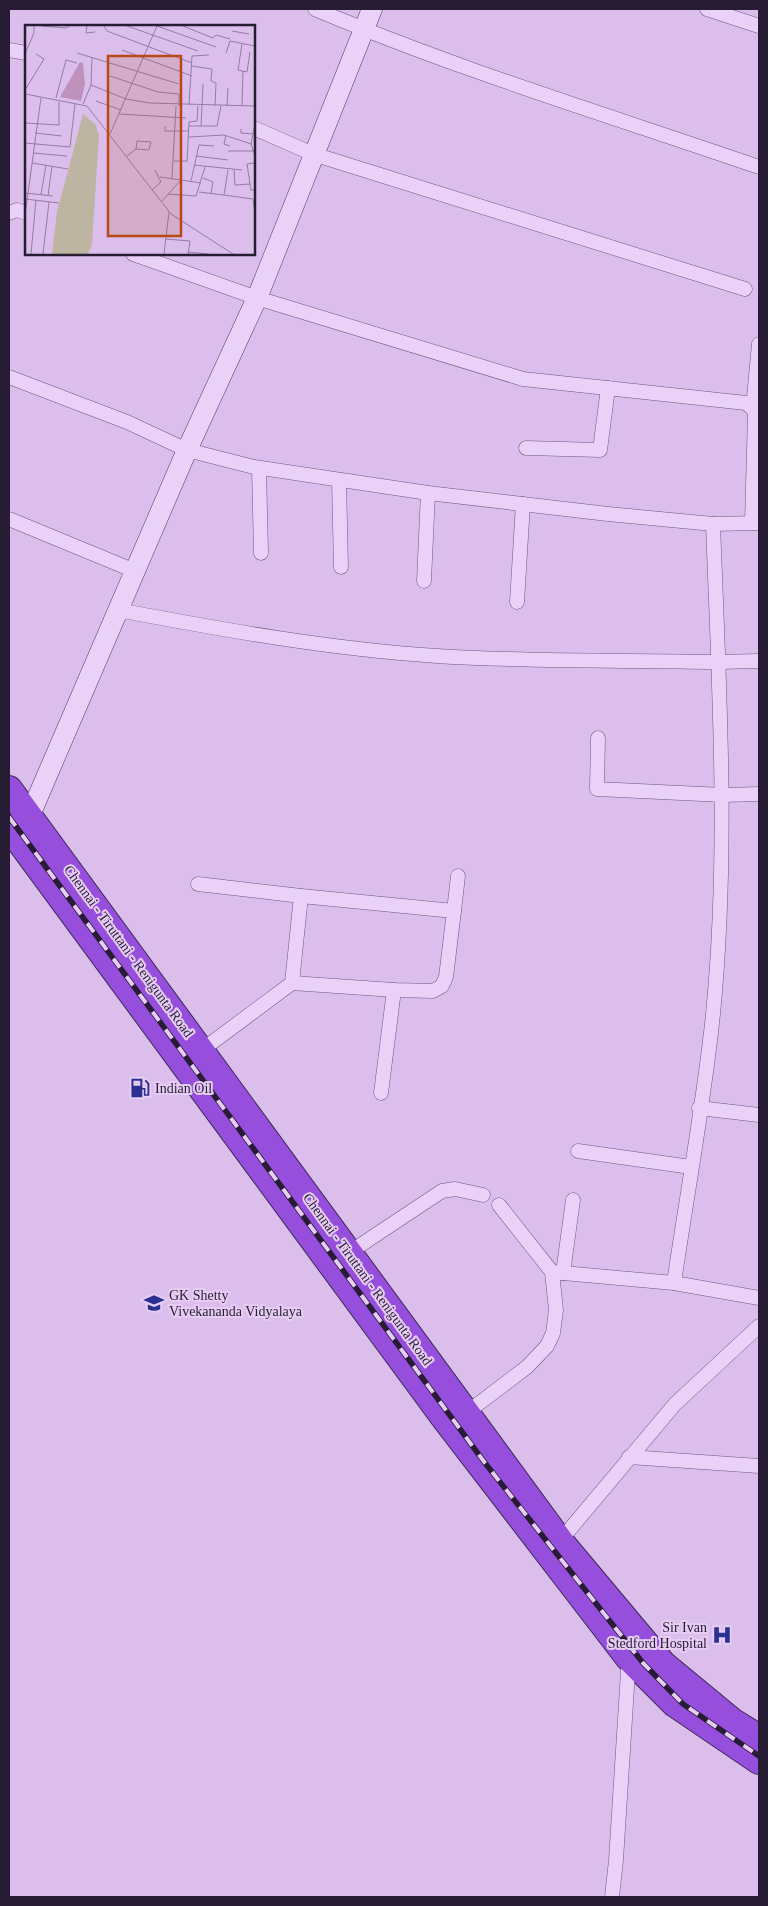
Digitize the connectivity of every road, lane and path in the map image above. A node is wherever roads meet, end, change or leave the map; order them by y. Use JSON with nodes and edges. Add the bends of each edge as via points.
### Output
{"nodes":[{"id":1,"x":315,"y":9,"type":"edge"},
{"id":2,"x":372,"y":9,"type":"edge"},
{"id":3,"x":707,"y":9,"type":"edge"},
{"id":4,"x":759,"y":26,"type":"edge"},
{"id":5,"x":364,"y":30,"type":"junction"},
{"id":6,"x":9,"y":50,"type":"edge"},
{"id":7,"x":25,"y":53,"type":"edge"},
{"id":8,"x":255,"y":128,"type":"edge"},
{"id":9,"x":313,"y":154,"type":"junction"},
{"id":10,"x":759,"y":167,"type":"edge"},
{"id":11,"x":25,"y":212,"type":"edge"},
{"id":12,"x":9,"y":213,"type":"edge"},
{"id":13,"x":136,"y":255,"type":"edge"},
{"id":14,"x":745,"y":289,"type":"dead end"},
{"id":15,"x":256,"y":298,"type":"junction"},
{"id":16,"x":759,"y":344,"type":"edge"},
{"id":17,"x":9,"y":377,"type":"edge"},
{"id":18,"x":608,"y":388,"type":"junction"},
{"id":19,"x":753,"y":409,"type":"junction"},
{"id":20,"x":526,"y":448,"type":"dead end"},
{"id":21,"x":187,"y":450,"type":"junction"},
{"id":22,"x":259,"y":468,"type":"junction"},
{"id":23,"x":339,"y":480,"type":"junction"},
{"id":24,"x":428,"y":493,"type":"junction"},
{"id":25,"x":522,"y":504,"type":"junction"},
{"id":26,"x":9,"y":519,"type":"edge"},
{"id":27,"x":756,"y":523,"type":"edge"},
{"id":28,"x":712,"y":524,"type":"junction"},
{"id":29,"x":261,"y":553,"type":"dead end"},
{"id":30,"x":341,"y":567,"type":"dead end"},
{"id":31,"x":135,"y":571,"type":"junction"},
{"id":32,"x":424,"y":581,"type":"dead end"},
{"id":33,"x":517,"y":602,"type":"dead end"},
{"id":34,"x":118,"y":610,"type":"junction"},
{"id":35,"x":759,"y":661,"type":"edge"},
{"id":36,"x":718,"y":662,"type":"junction"},
{"id":37,"x":598,"y":738,"type":"dead end"},
{"id":38,"x":9,"y":789,"type":"edge"},
{"id":39,"x":759,"y":794,"type":"edge"},
{"id":40,"x":723,"y":795,"type":"junction"},
{"id":41,"x":16,"y":824,"type":"edge"},
{"id":42,"x":458,"y":876,"type":"dead end"},
{"id":43,"x":198,"y":884,"type":"dead end"},
{"id":44,"x":301,"y":896,"type":"junction"},
{"id":45,"x":454,"y":911,"type":"junction"},
{"id":46,"x":292,"y":983,"type":"junction"},
{"id":47,"x":394,"y":990,"type":"junction"},
{"id":48,"x":202,"y":1050,"type":"junction"},
{"id":49,"x":381,"y":1093,"type":"dead end"},
{"id":50,"x":699,"y":1108,"type":"junction"},
{"id":51,"x":759,"y":1115,"type":"edge"},
{"id":52,"x":578,"y":1151,"type":"dead end"},
{"id":53,"x":691,"y":1167,"type":"junction"},
{"id":54,"x":483,"y":1194,"type":"dead end"},
{"id":55,"x":573,"y":1200,"type":"dead end"},
{"id":56,"x":499,"y":1205,"type":"dead end"},
{"id":57,"x":350,"y":1252,"type":"junction"},
{"id":58,"x":557,"y":1272,"type":"junction"},
{"id":59,"x":674,"y":1283,"type":"junction"},
{"id":60,"x":759,"y":1298,"type":"edge"},
{"id":61,"x":759,"y":1326,"type":"edge"},
{"id":62,"x":465,"y":1414,"type":"junction"},
{"id":63,"x":629,"y":1457,"type":"junction"},
{"id":64,"x":759,"y":1466,"type":"edge"},
{"id":65,"x":560,"y":1541,"type":"junction"},
{"id":66,"x":637,"y":1649,"type":"junction"},
{"id":67,"x":759,"y":1738,"type":"edge"},
{"id":68,"x":759,"y":1761,"type":"edge"},
{"id":69,"x":612,"y":1897,"type":"edge"}],
"edges":[{"from":1,"to":5,"type":"street"},
{"from":2,"to":5,"type":"street"},
{"from":3,"to":4,"type":"street"},
{"from":5,"to":9,"type":"street"},
{"from":5,"to":10,"type":"street"},
{"from":6,"to":7,"type":"street"},
{"from":8,"to":9,"type":"street"},
{"from":9,"to":14,"type":"street"},
{"from":9,"to":15,"type":"street"},
{"from":11,"to":12,"type":"street"},
{"from":13,"to":15,"type":"street"},
{"from":15,"to":18,"type":"street","via":[[523,379]]},
{"from":15,"to":21,"type":"street"},
{"from":16,"to":19,"type":"street"},
{"from":17,"to":21,"type":"street","via":[[128,422]]},
{"from":18,"to":19,"type":"street","via":[[734,401]]},
{"from":18,"to":20,"type":"street","via":[[600,450]]},
{"from":19,"to":27,"type":"street"},
{"from":21,"to":22,"type":"street"},
{"from":21,"to":31,"type":"street"},
{"from":22,"to":23,"type":"street"},
{"from":22,"to":29,"type":"street"},
{"from":23,"to":24,"type":"street"},
{"from":23,"to":30,"type":"street"},
{"from":24,"to":25,"type":"street"},
{"from":24,"to":32,"type":"street"},
{"from":25,"to":28,"type":"street"},
{"from":25,"to":33,"type":"street"},
{"from":26,"to":31,"type":"street"},
{"from":27,"to":28,"type":"street"},
{"from":28,"to":36,"type":"street"},
{"from":31,"to":34,"type":"street"},
{"from":34,"to":36,"type":"street","via":[[253,635],[439,656]]},
{"from":34,"to":41,"type":"street"},
{"from":35,"to":36,"type":"street"},
{"from":36,"to":40,"type":"street"},
{"from":37,"to":40,"type":"street","via":[[598,789]]},
{"from":38,"to":41,"type":"highway","name":"Chennai - Tiruttani - Renigunta Road"},
{"from":39,"to":40,"type":"street"},
{"from":40,"to":50,"type":"street","via":[[713,1013]]},
{"from":41,"to":48,"type":"highway","name":"Chennai - Tiruttani - Renigunta Road"},
{"from":41,"to":66,"type":"highway","name":"Chennai - Tiruttani - Renigunta Road","via":[[451,1427]]},
{"from":42,"to":45,"type":"street"},
{"from":43,"to":44,"type":"street"},
{"from":44,"to":45,"type":"street"},
{"from":44,"to":46,"type":"street"},
{"from":45,"to":47,"type":"street","via":[[446,977],[442,986],[432,991]]},
{"from":46,"to":47,"type":"street"},
{"from":46,"to":48,"type":"street"},
{"from":47,"to":49,"type":"street"},
{"from":48,"to":57,"type":"highway","name":"Chennai - Tiruttani - Renigunta Road"},
{"from":50,"to":51,"type":"street"},
{"from":50,"to":53,"type":"street"},
{"from":52,"to":53,"type":"street"},
{"from":53,"to":59,"type":"street"},
{"from":54,"to":57,"type":"street","via":[[455,1189],[442,1191]]},
{"from":55,"to":58,"type":"street"},
{"from":56,"to":58,"type":"street"},
{"from":57,"to":62,"type":"highway","name":"Chennai - Tiruttani - Renigunta Road"},
{"from":58,"to":59,"type":"street"},
{"from":58,"to":62,"type":"street","via":[[555,1322],[547,1346],[527,1367]]},
{"from":59,"to":60,"type":"street"},
{"from":61,"to":63,"type":"street","via":[[675,1404]]},
{"from":62,"to":65,"type":"highway","name":"Chennai - Tiruttani - Renigunta Road"},
{"from":63,"to":64,"type":"street"},
{"from":63,"to":65,"type":"street"},
{"from":65,"to":66,"type":"highway","name":"Chennai - Tiruttani - Renigunta Road"},
{"from":66,"to":67,"type":"highway","name":"Chennai - Tiruttani - Renigunta Road","via":[[663,1664],[732,1721]]},
{"from":66,"to":68,"type":"highway","name":"Chennai - Tiruttani - Renigunta Road","via":[[675,1704]]},
{"from":66,"to":69,"type":"street"}]}
